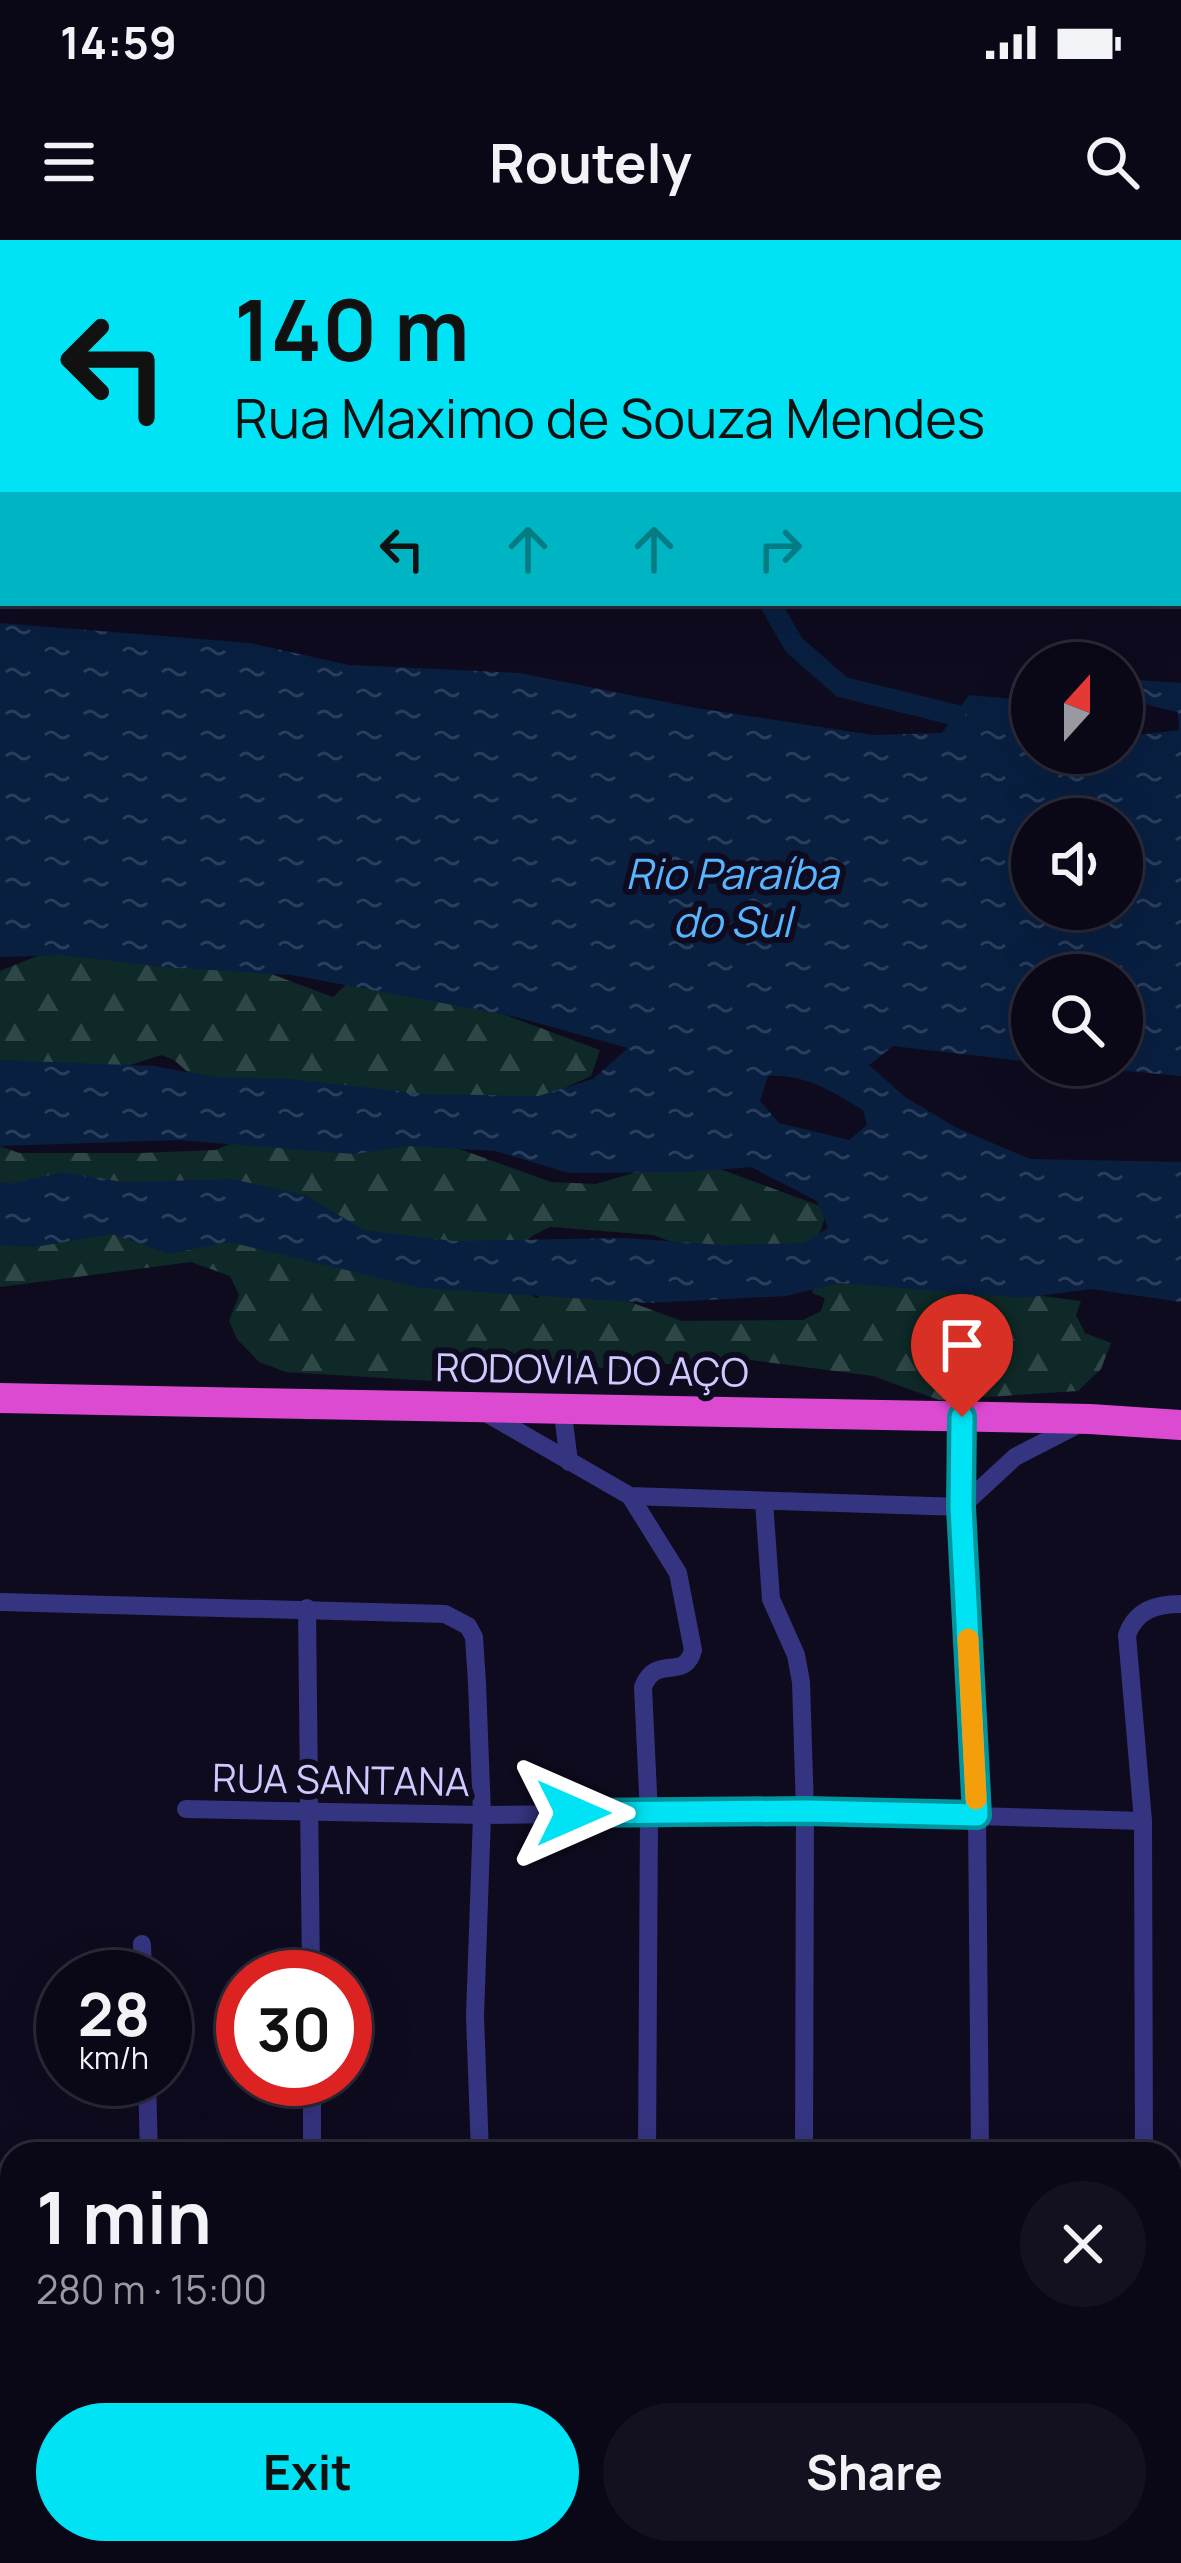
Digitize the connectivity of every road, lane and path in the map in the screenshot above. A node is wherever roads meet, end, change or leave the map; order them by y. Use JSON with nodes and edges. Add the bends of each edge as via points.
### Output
{"nodes":[{"id":1,"x":0,"y":1398,"type":"edge"},
{"id":2,"x":469,"y":1404,"type":"junction"},
{"id":3,"x":562,"y":1406,"type":"junction"},
{"id":4,"x":962,"y":1417,"type":"junction"},
{"id":5,"x":1090,"y":1419,"type":"junction"},
{"id":6,"x":1181,"y":1425,"type":"edge"},
{"id":7,"x":569,"y":1462,"type":"junction"},
{"id":8,"x":630,"y":1496,"type":"junction"},
{"id":9,"x":764,"y":1502,"type":"junction"},
{"id":10,"x":961,"y":1507,"type":"junction"},
{"id":11,"x":0,"y":1602,"type":"edge"},
{"id":12,"x":1181,"y":1604,"type":"edge"},
{"id":13,"x":307,"y":1609,"type":"junction"},
{"id":14,"x":186,"y":1809,"type":"dead end"},
{"id":15,"x":806,"y":1811,"type":"junction"},
{"id":16,"x":311,"y":1813,"type":"junction"},
{"id":17,"x":649,"y":1814,"type":"junction"},
{"id":18,"x":482,"y":1815,"type":"junction"},
{"id":19,"x":977,"y":1815,"type":"junction"},
{"id":20,"x":1143,"y":1821,"type":"junction"},
{"id":21,"x":142,"y":1944,"type":"dead end"},
{"id":22,"x":142,"y":1950,"type":"edge"},
{"id":23,"x":311,"y":1950,"type":"edge"},
{"id":24,"x":148,"y":2106,"type":"edge"},
{"id":25,"x":312,"y":2106,"type":"edge"},
{"id":26,"x":149,"y":2142,"type":"edge"},
{"id":27,"x":312,"y":2142,"type":"edge"},
{"id":28,"x":480,"y":2142,"type":"edge"},
{"id":29,"x":647,"y":2142,"type":"edge"},
{"id":30,"x":804,"y":2142,"type":"edge"},
{"id":31,"x":980,"y":2142,"type":"edge"},
{"id":32,"x":1144,"y":2142,"type":"edge"}],
"edges":[{"from":1,"to":2,"type":"highway","name":"RODOVIA DO AÇO"},
{"from":2,"to":3,"type":"highway","name":"RODOVIA DO AÇO"},
{"from":2,"to":7,"type":"street"},
{"from":3,"to":4,"type":"highway","name":"RODOVIA DO AÇO"},
{"from":3,"to":7,"type":"street"},
{"from":4,"to":5,"type":"highway","name":"RODOVIA DO AÇO"},
{"from":4,"to":10,"type":"street"},
{"from":5,"to":6,"type":"highway","name":"RODOVIA DO AÇO"},
{"from":5,"to":10,"type":"street","via":[[1015,1457]]},
{"from":7,"to":8,"type":"street"},
{"from":8,"to":9,"type":"street"},
{"from":8,"to":17,"type":"street","via":[[678,1573],[692,1650],[683,1666],[656,1669],[644,1687]]},
{"from":9,"to":10,"type":"street"},
{"from":9,"to":15,"type":"street","via":[[771,1600],[802,1682]]},
{"from":10,"to":19,"type":"street"},
{"from":11,"to":13,"type":"street"},
{"from":12,"to":20,"type":"street","via":[[1145,1610],[1127,1635]]},
{"from":13,"to":16,"type":"street"},
{"from":13,"to":18,"type":"street","via":[[445,1614],[468,1626]]},
{"from":14,"to":16,"type":"street","name":"RUA SANTANA"},
{"from":15,"to":17,"type":"street","name":"RUA SANTANA"},
{"from":15,"to":19,"type":"street","name":"RUA SANTANA"},
{"from":15,"to":30,"type":"street"},
{"from":16,"to":18,"type":"street","name":"RUA SANTANA"},
{"from":16,"to":23,"type":"street"},
{"from":17,"to":18,"type":"street","name":"RUA SANTANA"},
{"from":17,"to":29,"type":"street"},
{"from":18,"to":28,"type":"street"},
{"from":19,"to":20,"type":"street","name":"RUA SANTANA"},
{"from":19,"to":31,"type":"street"},
{"from":20,"to":32,"type":"street"},
{"from":21,"to":22,"type":"street"},
{"from":24,"to":26,"type":"street"},
{"from":25,"to":27,"type":"street"}]}
